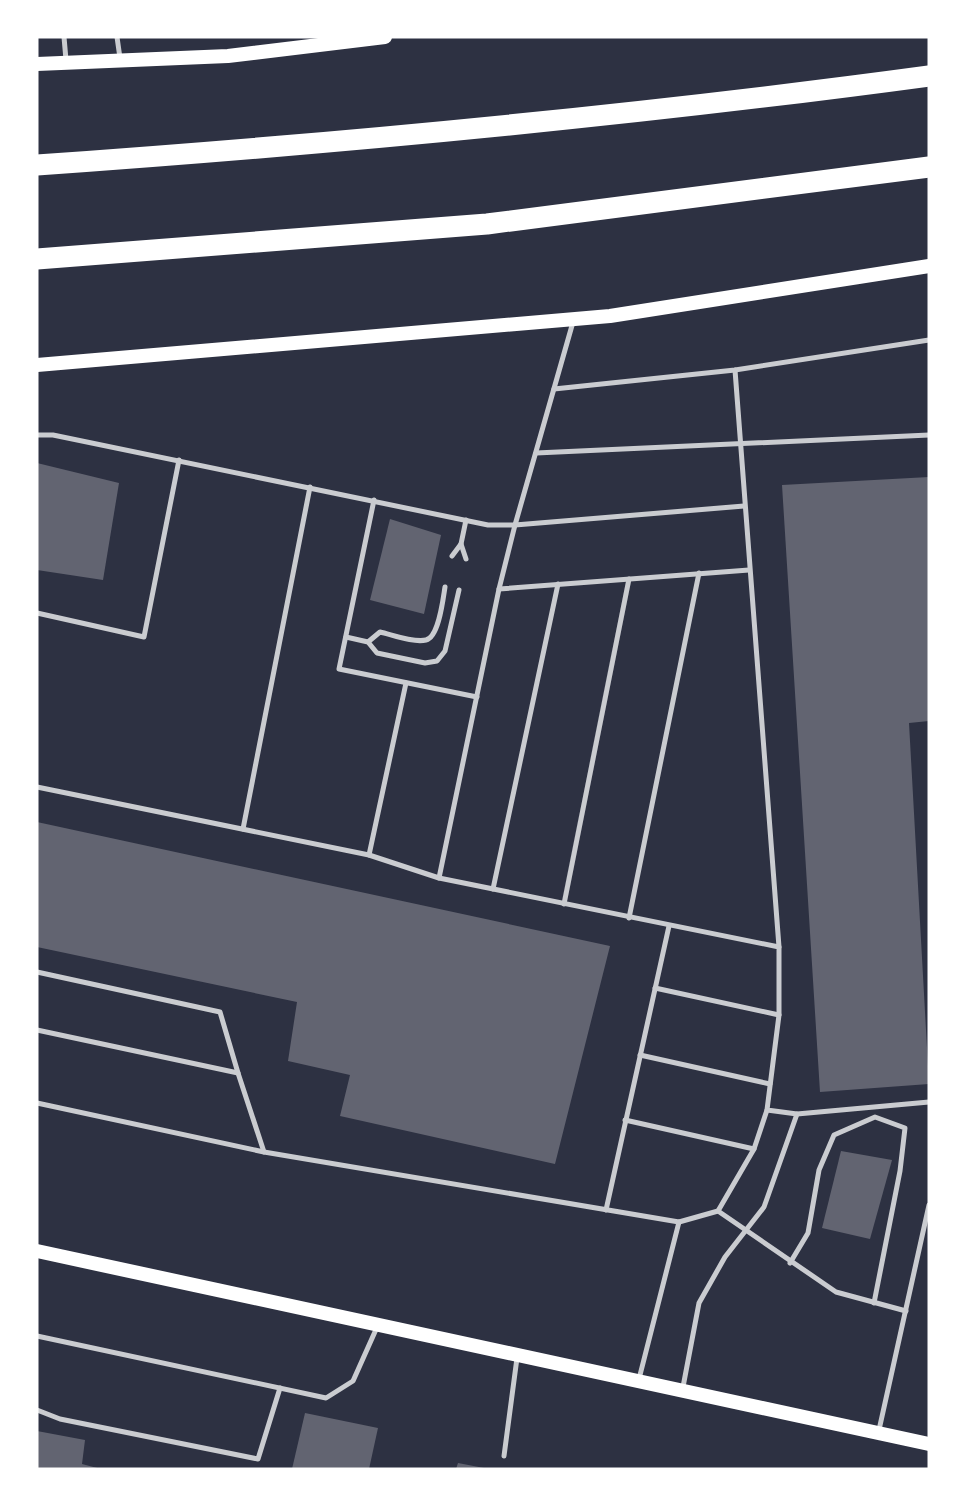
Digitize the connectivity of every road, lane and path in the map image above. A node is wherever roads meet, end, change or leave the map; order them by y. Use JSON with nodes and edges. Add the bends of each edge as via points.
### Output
{"nodes":[{"id":1,"x":64,"y":37,"type":"edge"},
{"id":2,"x":117,"y":37,"type":"edge"},
{"id":3,"x":385,"y":37,"type":"edge"},
{"id":4,"x":120,"y":61,"type":"junction"},
{"id":5,"x":67,"y":63,"type":"junction"},
{"id":6,"x":37,"y":64,"type":"edge"},
{"id":7,"x":929,"y":76,"type":"edge"},
{"id":8,"x":37,"y":164,"type":"edge"},
{"id":9,"x":929,"y":167,"type":"edge"},
{"id":10,"x":37,"y":258,"type":"edge"},
{"id":11,"x":929,"y":266,"type":"edge"},
{"id":12,"x":574,"y":319,"type":"junction"},
{"id":13,"x":929,"y":340,"type":"edge"},
{"id":14,"x":37,"y":365,"type":"edge"},
{"id":15,"x":735,"y":370,"type":"junction"},
{"id":16,"x":554,"y":389,"type":"junction"},
{"id":17,"x":37,"y":435,"type":"edge"},
{"id":18,"x":929,"y":435,"type":"edge"},
{"id":19,"x":740,"y":442,"type":"junction"},
{"id":20,"x":536,"y":453,"type":"junction"},
{"id":21,"x":179,"y":460,"type":"junction"},
{"id":22,"x":310,"y":487,"type":"junction"},
{"id":23,"x":374,"y":500,"type":"junction"},
{"id":24,"x":744,"y":506,"type":"junction"},
{"id":25,"x":466,"y":520,"type":"junction"},
{"id":26,"x":514,"y":524,"type":"junction"},
{"id":27,"x":461,"y":544,"type":"junction"},
{"id":28,"x":452,"y":556,"type":"dead end"},
{"id":29,"x":466,"y":559,"type":"dead end"},
{"id":30,"x":749,"y":570,"type":"junction"},
{"id":31,"x":699,"y":573,"type":"junction"},
{"id":32,"x":629,"y":579,"type":"junction"},
{"id":33,"x":558,"y":584,"type":"junction"},
{"id":34,"x":445,"y":587,"type":"dead end"},
{"id":35,"x":499,"y":589,"type":"junction"},
{"id":36,"x":459,"y":590,"type":"dead end"},
{"id":37,"x":37,"y":613,"type":"edge"},
{"id":38,"x":346,"y":637,"type":"junction"},
{"id":39,"x":368,"y":642,"type":"junction"},
{"id":40,"x":406,"y":683,"type":"junction"},
{"id":41,"x":477,"y":697,"type":"junction"},
{"id":42,"x":37,"y":787,"type":"edge"},
{"id":43,"x":243,"y":829,"type":"junction"},
{"id":44,"x":369,"y":855,"type":"junction"},
{"id":45,"x":439,"y":878,"type":"junction"},
{"id":46,"x":493,"y":889,"type":"junction"},
{"id":47,"x":564,"y":904,"type":"junction"},
{"id":48,"x":629,"y":918,"type":"junction"},
{"id":49,"x":669,"y":926,"type":"junction"},
{"id":50,"x":779,"y":947,"type":"junction"},
{"id":51,"x":37,"y":972,"type":"edge"},
{"id":52,"x":655,"y":988,"type":"junction"},
{"id":53,"x":779,"y":1015,"type":"junction"},
{"id":54,"x":37,"y":1030,"type":"edge"},
{"id":55,"x":640,"y":1055,"type":"junction"},
{"id":56,"x":238,"y":1073,"type":"junction"},
{"id":57,"x":770,"y":1084,"type":"junction"},
{"id":58,"x":929,"y":1102,"type":"edge"},
{"id":59,"x":37,"y":1103,"type":"edge"},
{"id":60,"x":767,"y":1110,"type":"junction"},
{"id":61,"x":797,"y":1114,"type":"junction"},
{"id":62,"x":625,"y":1120,"type":"junction"},
{"id":63,"x":754,"y":1149,"type":"junction"},
{"id":64,"x":264,"y":1152,"type":"junction"},
{"id":65,"x":929,"y":1205,"type":"edge"},
{"id":66,"x":606,"y":1210,"type":"junction"},
{"id":67,"x":718,"y":1211,"type":"junction"},
{"id":68,"x":679,"y":1222,"type":"junction"},
{"id":69,"x":746,"y":1231,"type":"junction"},
{"id":70,"x":37,"y":1251,"type":"edge"},
{"id":71,"x":790,"y":1263,"type":"junction"},
{"id":72,"x":874,"y":1303,"type":"junction"},
{"id":73,"x":906,"y":1311,"type":"junction"},
{"id":74,"x":378,"y":1324,"type":"junction"},
{"id":75,"x":37,"y":1336,"type":"edge"},
{"id":76,"x":518,"y":1355,"type":"junction"},
{"id":77,"x":638,"y":1381,"type":"junction"},
{"id":78,"x":280,"y":1388,"type":"junction"},
{"id":79,"x":682,"y":1391,"type":"junction"},
{"id":80,"x":37,"y":1410,"type":"edge"},
{"id":81,"x":878,"y":1433,"type":"junction"},
{"id":82,"x":929,"y":1444,"type":"edge"},
{"id":83,"x":503,"y":1456,"type":"dead end"}],
"edges":[{"from":1,"to":5,"type":"lane"},
{"from":2,"to":4,"type":"lane"},
{"from":3,"to":4,"type":"main road","via":[[228,56]]},
{"from":4,"to":5,"type":"main road"},
{"from":5,"to":6,"type":"main road"},
{"from":7,"to":8,"type":"highway","via":[[399,136]]},
{"from":9,"to":10,"type":"highway","via":[[487,224]]},
{"from":11,"to":12,"type":"main road"},
{"from":12,"to":14,"type":"main road"},
{"from":12,"to":16,"type":"lane"},
{"from":13,"to":15,"type":"lane"},
{"from":15,"to":16,"type":"lane"},
{"from":15,"to":19,"type":"lane"},
{"from":16,"to":20,"type":"lane"},
{"from":17,"to":21,"type":"lane"},
{"from":18,"to":19,"type":"lane"},
{"from":19,"to":20,"type":"lane"},
{"from":19,"to":24,"type":"lane"},
{"from":20,"to":26,"type":"lane"},
{"from":21,"to":22,"type":"lane"},
{"from":21,"to":37,"type":"lane","via":[[144,637]]},
{"from":22,"to":23,"type":"lane"},
{"from":22,"to":43,"type":"lane"},
{"from":23,"to":25,"type":"lane"},
{"from":23,"to":38,"type":"lane"},
{"from":24,"to":26,"type":"lane"},
{"from":24,"to":30,"type":"lane"},
{"from":25,"to":26,"type":"lane"},
{"from":25,"to":27,"type":"lane"},
{"from":26,"to":35,"type":"lane"},
{"from":27,"to":28,"type":"lane"},
{"from":27,"to":29,"type":"lane"},
{"from":30,"to":31,"type":"lane"},
{"from":30,"to":50,"type":"lane"},
{"from":31,"to":32,"type":"lane"},
{"from":31,"to":48,"type":"lane"},
{"from":32,"to":33,"type":"lane"},
{"from":32,"to":47,"type":"lane"},
{"from":33,"to":35,"type":"lane"},
{"from":33,"to":46,"type":"lane"},
{"from":34,"to":39,"type":"lane","via":[[432,636],[418,640],[380,632]]},
{"from":35,"to":41,"type":"lane"},
{"from":36,"to":39,"type":"lane","via":[[445,651],[437,661],[425,663],[377,653]]},
{"from":38,"to":39,"type":"lane"},
{"from":38,"to":40,"type":"lane","via":[[340,670]]},
{"from":40,"to":41,"type":"lane"},
{"from":40,"to":44,"type":"lane"},
{"from":41,"to":45,"type":"lane"},
{"from":42,"to":43,"type":"lane"},
{"from":43,"to":44,"type":"lane"},
{"from":44,"to":45,"type":"lane"},
{"from":45,"to":46,"type":"lane"},
{"from":46,"to":47,"type":"lane"},
{"from":47,"to":48,"type":"lane"},
{"from":48,"to":49,"type":"lane"},
{"from":49,"to":50,"type":"lane"},
{"from":49,"to":52,"type":"lane"},
{"from":50,"to":53,"type":"lane"},
{"from":51,"to":56,"type":"lane","via":[[220,1012]]},
{"from":52,"to":53,"type":"lane"},
{"from":52,"to":55,"type":"lane"},
{"from":53,"to":57,"type":"lane"},
{"from":54,"to":56,"type":"lane"},
{"from":55,"to":57,"type":"lane"},
{"from":55,"to":62,"type":"lane"},
{"from":56,"to":64,"type":"lane"},
{"from":57,"to":60,"type":"lane"},
{"from":58,"to":61,"type":"lane"},
{"from":59,"to":64,"type":"lane"},
{"from":60,"to":61,"type":"lane"},
{"from":60,"to":63,"type":"lane"},
{"from":61,"to":69,"type":"lane","via":[[764,1207]]},
{"from":62,"to":63,"type":"lane"},
{"from":62,"to":66,"type":"lane"},
{"from":63,"to":67,"type":"lane"},
{"from":64,"to":66,"type":"lane"},
{"from":65,"to":73,"type":"lane"},
{"from":66,"to":68,"type":"lane"},
{"from":67,"to":68,"type":"lane"},
{"from":67,"to":69,"type":"lane"},
{"from":68,"to":77,"type":"lane"},
{"from":69,"to":71,"type":"lane"},
{"from":69,"to":79,"type":"lane","via":[[699,1303]]},
{"from":70,"to":74,"type":"main road"},
{"from":71,"to":72,"type":"lane","via":[[836,1293]]},
{"from":71,"to":72,"type":"lane","via":[[808,1233],[819,1170],[834,1135],[875,1117],[905,1128]]},
{"from":72,"to":73,"type":"lane"},
{"from":73,"to":81,"type":"lane"},
{"from":74,"to":76,"type":"main road"},
{"from":74,"to":78,"type":"lane","via":[[353,1381],[344,1387],[326,1398]]},
{"from":75,"to":78,"type":"lane"},
{"from":76,"to":77,"type":"main road"},
{"from":76,"to":83,"type":"lane"},
{"from":77,"to":79,"type":"main road"},
{"from":78,"to":80,"type":"lane","via":[[258,1459],[60,1419]]},
{"from":79,"to":81,"type":"main road"},
{"from":81,"to":82,"type":"main road"}]}
